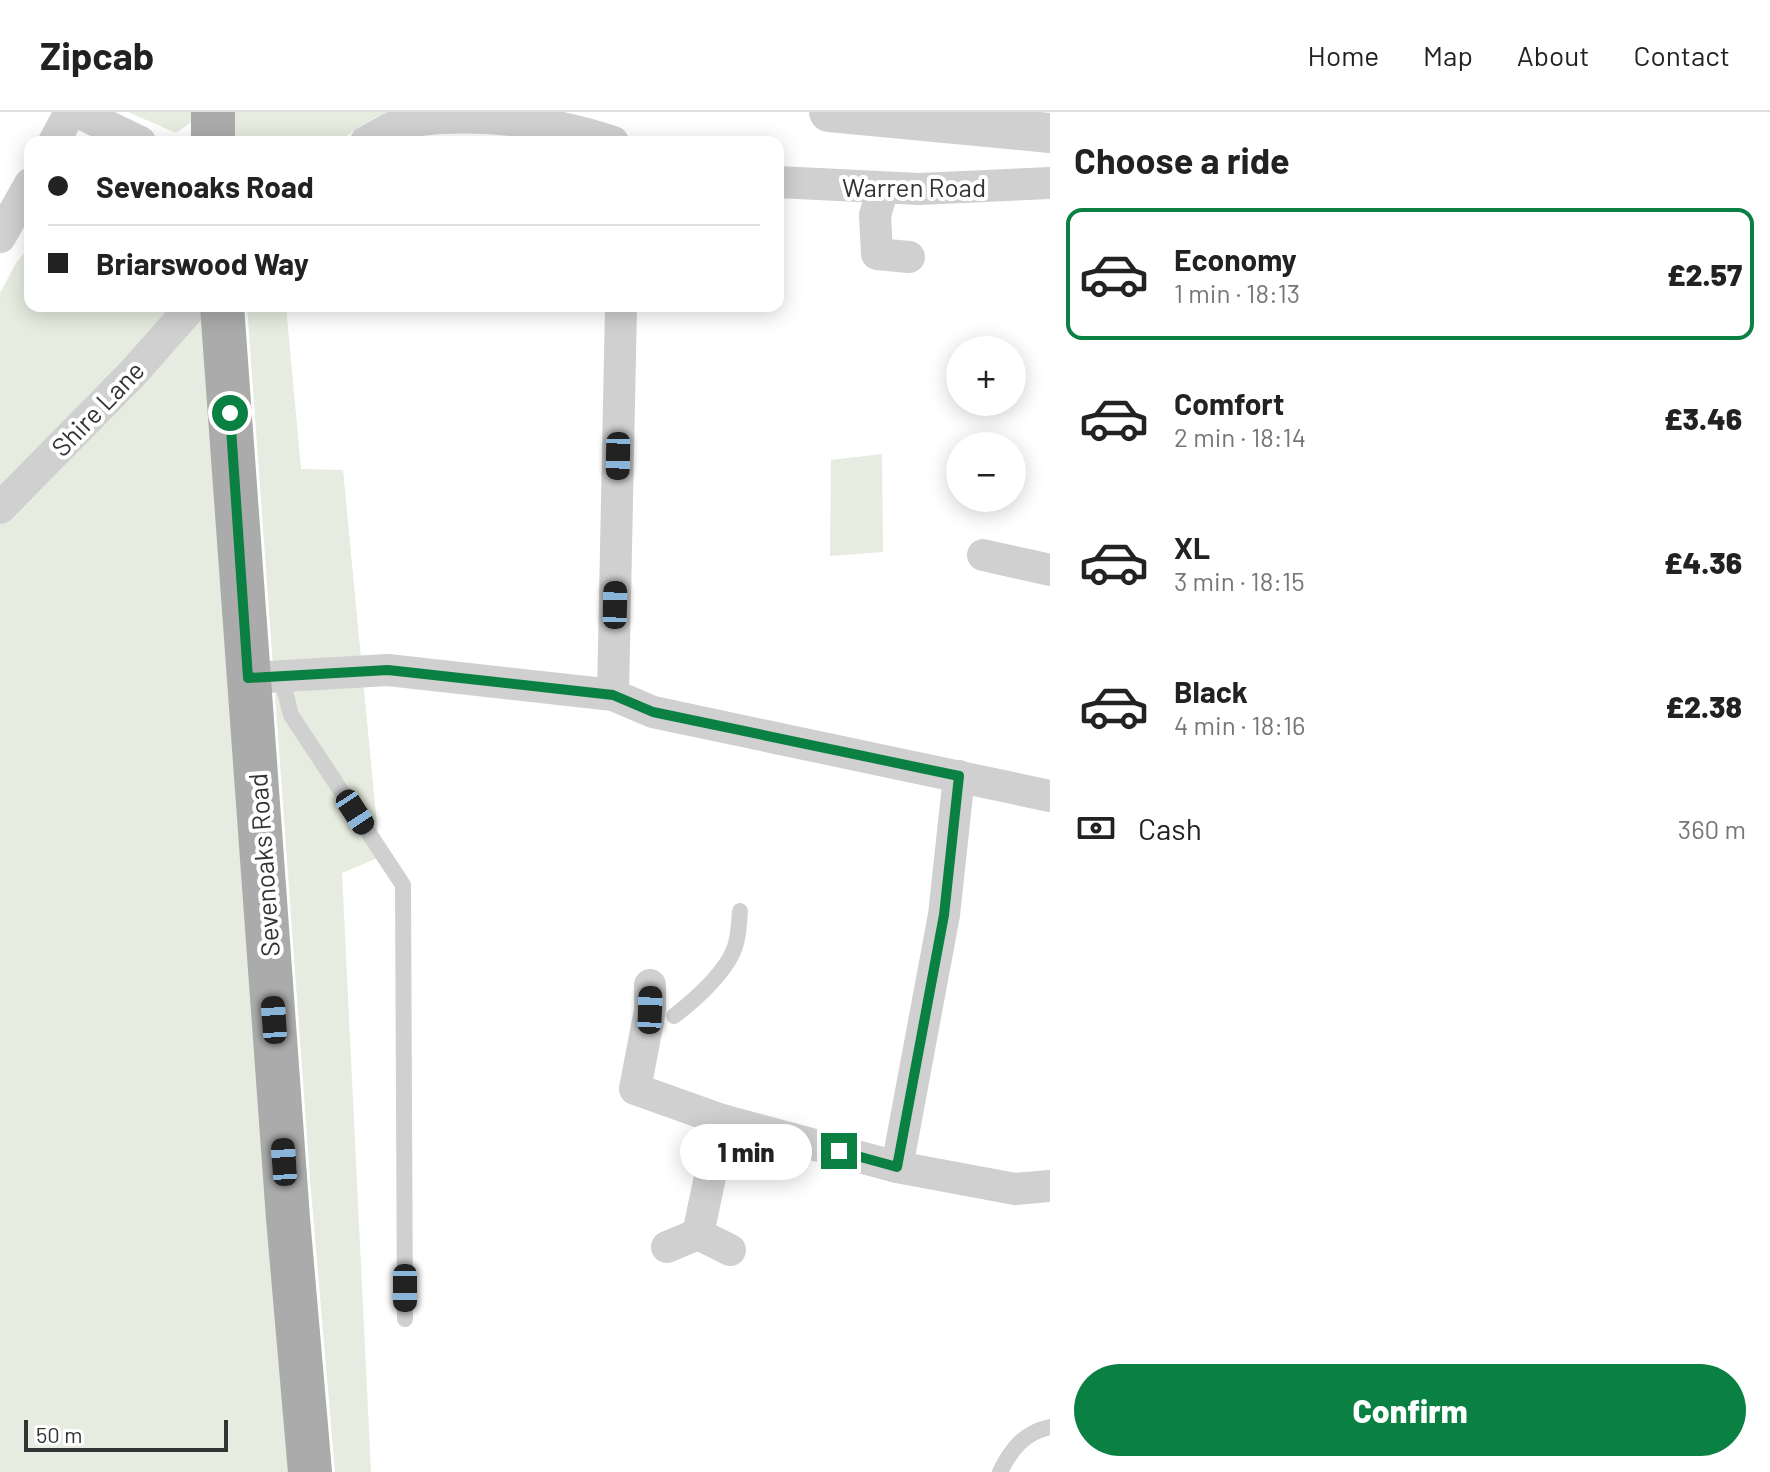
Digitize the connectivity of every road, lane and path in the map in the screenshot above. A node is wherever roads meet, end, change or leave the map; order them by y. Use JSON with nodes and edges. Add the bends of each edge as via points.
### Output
{"nodes":[{"id":1,"x":70,"y":112,"type":"edge"},
{"id":2,"x":78,"y":112,"type":"edge"},
{"id":3,"x":213,"y":112,"type":"edge"},
{"id":4,"x":829,"y":112,"type":"edge"},
{"id":5,"x":1050,"y":133,"type":"edge"},
{"id":6,"x":57,"y":136,"type":"edge"},
{"id":7,"x":128,"y":136,"type":"edge"},
{"id":8,"x":213,"y":136,"type":"edge"},
{"id":9,"x":379,"y":136,"type":"edge"},
{"id":10,"x":591,"y":136,"type":"edge"},
{"id":11,"x":784,"y":182,"type":"edge"},
{"id":12,"x":1050,"y":183,"type":"edge"},
{"id":13,"x":883,"y":189,"type":"junction"},
{"id":14,"x":24,"y":195,"type":"edge"},
{"id":15,"x":0,"y":237,"type":"edge"},
{"id":16,"x":909,"y":257,"type":"dead end"},
{"id":17,"x":187,"y":312,"type":"edge"},
{"id":18,"x":223,"y":312,"type":"edge"},
{"id":19,"x":621,"y":312,"type":"edge"},
{"id":20,"x":0,"y":508,"type":"edge"},
{"id":21,"x":983,"y":555,"type":"dead end"},
{"id":22,"x":1050,"y":570,"type":"edge"},
{"id":23,"x":265,"y":677,"type":"junction"},
{"id":24,"x":613,"y":695,"type":"junction"},
{"id":25,"x":959,"y":776,"type":"junction"},
{"id":26,"x":1050,"y":796,"type":"edge"},
{"id":27,"x":740,"y":911,"type":"dead end"},
{"id":28,"x":658,"y":1004,"type":"joint"},
{"id":29,"x":722,"y":1120,"type":"junction"},
{"id":30,"x":897,"y":1167,"type":"junction"},
{"id":31,"x":1050,"y":1186,"type":"edge"},
{"id":32,"x":698,"y":1234,"type":"junction"},
{"id":33,"x":667,"y":1247,"type":"dead end"},
{"id":34,"x":730,"y":1250,"type":"dead end"},
{"id":35,"x":405,"y":1319,"type":"dead end"},
{"id":36,"x":1050,"y":1427,"type":"edge"},
{"id":37,"x":310,"y":1472,"type":"edge"},
{"id":38,"x":1000,"y":1472,"type":"edge"}],
"edges":[{"from":1,"to":6,"type":"street"},
{"from":2,"to":7,"type":"street"},
{"from":3,"to":8,"type":"main road"},
{"from":4,"to":5,"type":"street"},
{"from":9,"to":10,"type":"street","via":[[409,122],[462,116],[541,122]]},
{"from":11,"to":13,"type":"street","name":"Warren Road"},
{"from":12,"to":13,"type":"street","name":"Warren Road"},
{"from":13,"to":16,"type":"street","via":[[875,215],[877,254]]},
{"from":14,"to":15,"type":"street"},
{"from":17,"to":20,"type":"street","name":"Shire Lane"},
{"from":18,"to":23,"type":"main road","name":"Sevenoaks Road"},
{"from":19,"to":24,"type":"street"},
{"from":21,"to":22,"type":"street"},
{"from":23,"to":24,"type":"street","via":[[388,670]]},
{"from":23,"to":35,"type":"lane","via":[[403,885]]},
{"from":23,"to":37,"type":"main road","name":"Sevenoaks Road","via":[[287,1202]]},
{"from":24,"to":25,"type":"street","via":[[653,712]]},
{"from":25,"to":26,"type":"street"},
{"from":25,"to":30,"type":"street","via":[[944,915]]},
{"from":27,"to":28,"type":"lane","via":[[736,945],[699,996]]},
{"from":28,"to":29,"type":"street","via":[[635,1089]]},
{"from":29,"to":30,"type":"street"},
{"from":29,"to":32,"type":"street"},
{"from":30,"to":31,"type":"street","via":[[1015,1189]]},
{"from":32,"to":33,"type":"street"},
{"from":32,"to":34,"type":"street"},
{"from":36,"to":38,"type":"lane","via":[[1032,1431]]}]}
